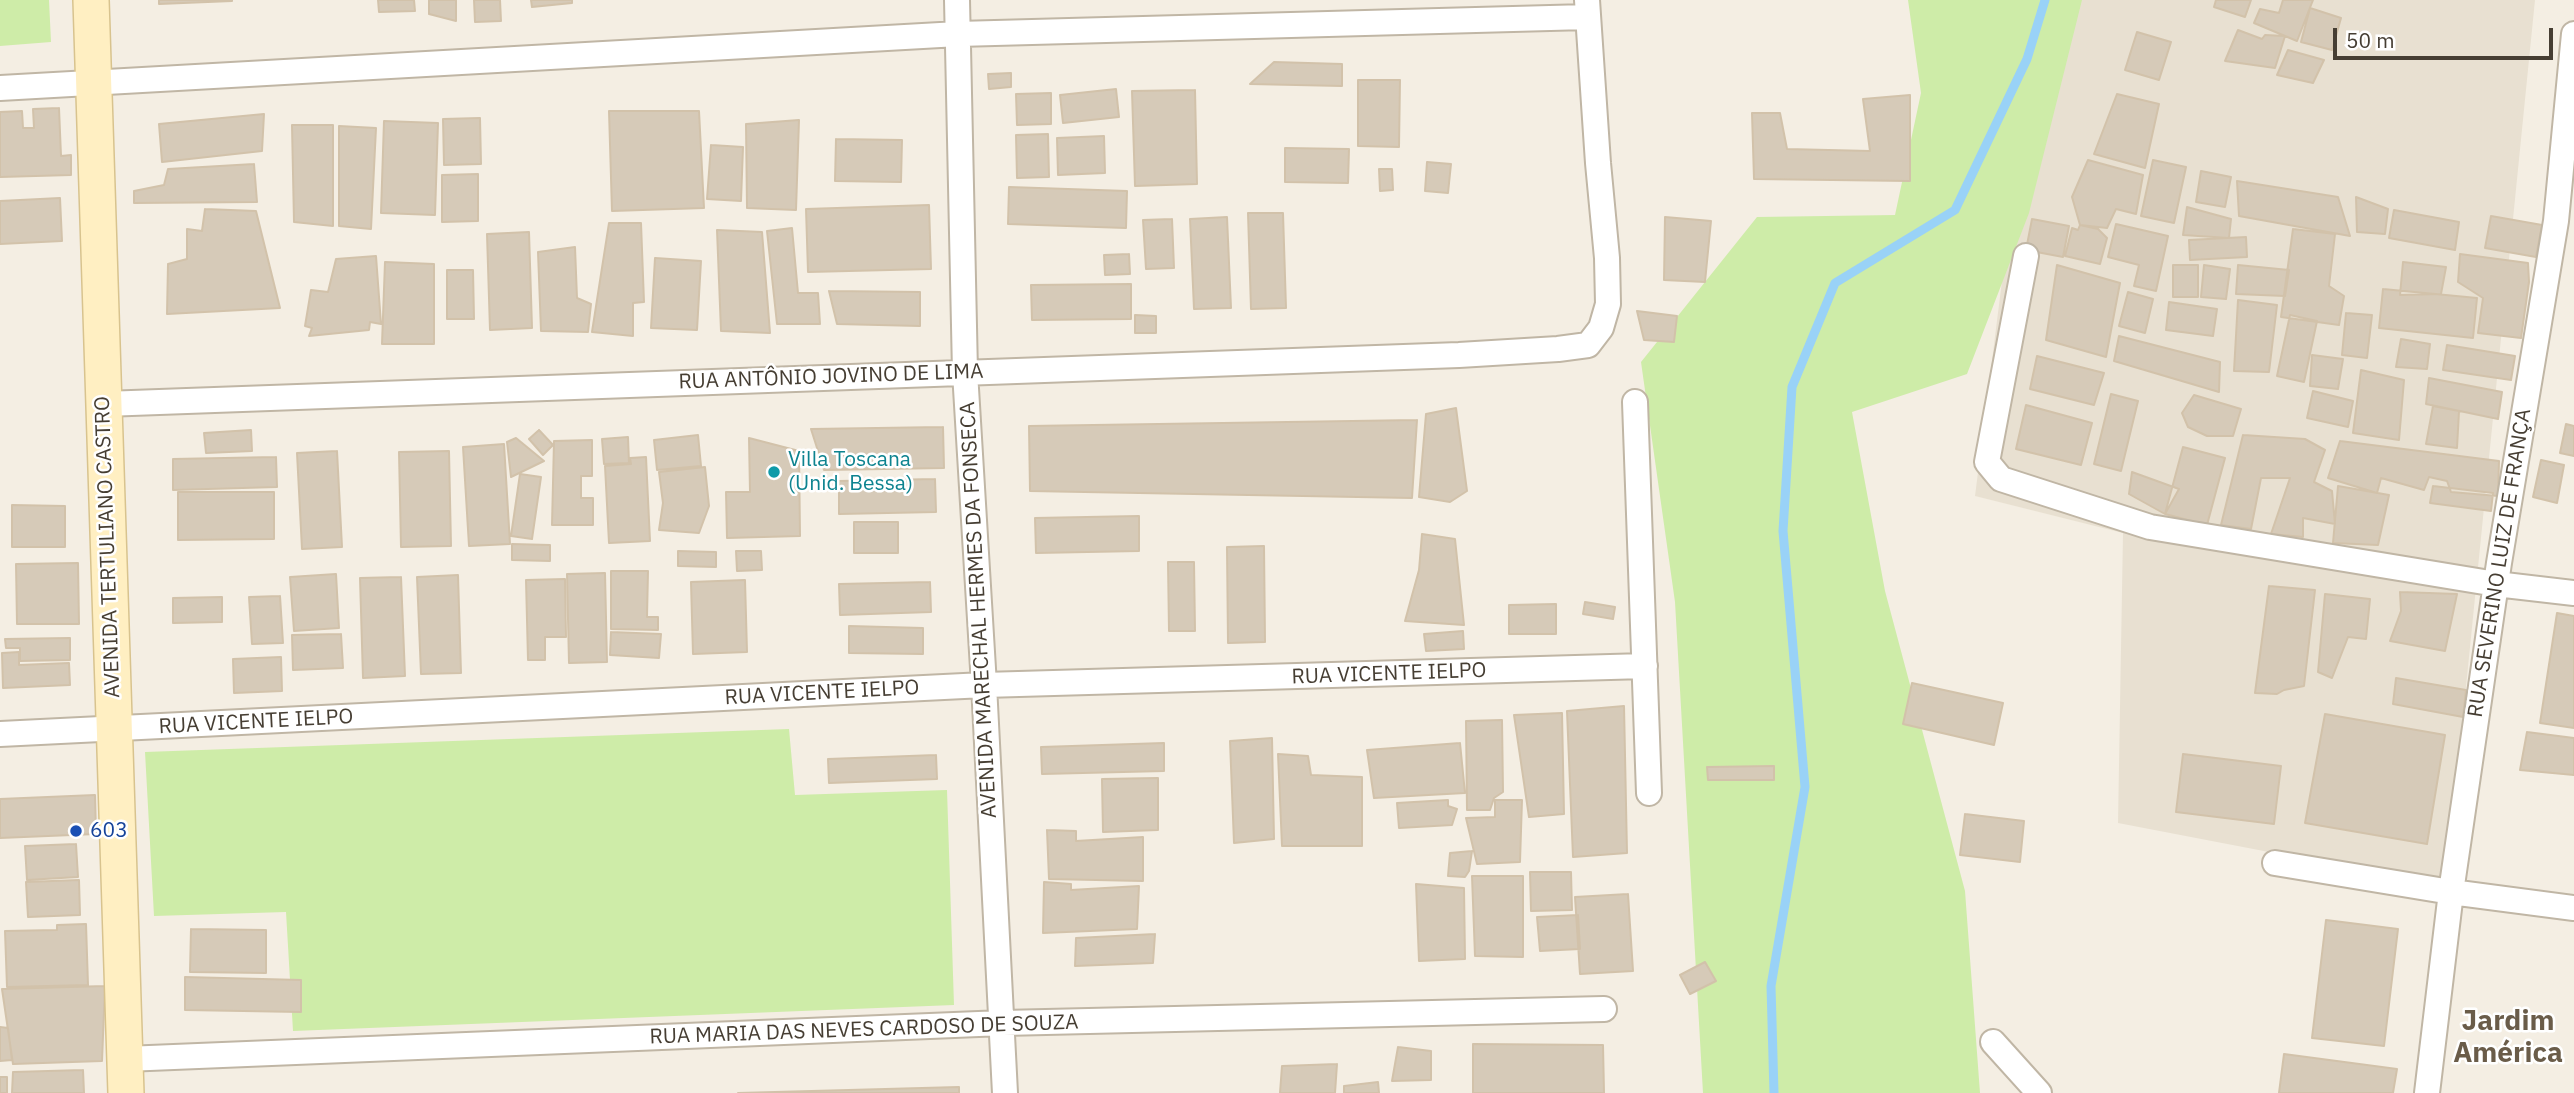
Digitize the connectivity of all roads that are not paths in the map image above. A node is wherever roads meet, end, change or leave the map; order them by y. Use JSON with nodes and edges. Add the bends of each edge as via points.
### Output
{"nodes":[{"id":1,"x":91,"y":0,"type":"edge"},
{"id":2,"x":957,"y":0,"type":"edge"},
{"id":3,"x":1587,"y":8,"type":"edge"},
{"id":4,"x":958,"y":34,"type":"junction"},
{"id":5,"x":2574,"y":34,"type":"edge"},
{"id":6,"x":93,"y":83,"type":"junction"},
{"id":7,"x":0,"y":88,"type":"edge"},
{"id":8,"x":2565,"y":223,"type":"edge"},
{"id":9,"x":2026,"y":256,"type":"dead end"},
{"id":10,"x":965,"y":372,"type":"junction"},
{"id":11,"x":1635,"y":402,"type":"dead end"},
{"id":12,"x":104,"y":404,"type":"junction"},
{"id":13,"x":2496,"y":584,"type":"junction"},
{"id":14,"x":2574,"y":593,"type":"edge"},
{"id":15,"x":1646,"y":666,"type":"junction"},
{"id":16,"x":984,"y":685,"type":"junction"},
{"id":17,"x":113,"y":729,"type":"junction"},
{"id":18,"x":0,"y":734,"type":"edge"},
{"id":19,"x":1649,"y":793,"type":"dead end"},
{"id":20,"x":2274,"y":863,"type":"dead end"},
{"id":21,"x":2451,"y":892,"type":"junction"},
{"id":22,"x":2574,"y":908,"type":"edge"},
{"id":23,"x":1604,"y":1009,"type":"dead end"},
{"id":24,"x":1003,"y":1023,"type":"junction"},
{"id":25,"x":1993,"y":1042,"type":"dead end"},
{"id":26,"x":125,"y":1059,"type":"junction"},
{"id":27,"x":126,"y":1093,"type":"edge"},
{"id":28,"x":1005,"y":1093,"type":"edge"},
{"id":29,"x":2039,"y":1093,"type":"edge"},
{"id":30,"x":2427,"y":1093,"type":"edge"}],
"edges":[{"from":1,"to":6,"type":"street","name":"AVENIDA TERTULIANO CASTRO"},
{"from":2,"to":4,"type":"street","name":"AVENIDA MARECHAL HERMES DA FONSECA"},
{"from":3,"to":4,"type":"street"},
{"from":3,"to":10,"type":"street","name":"RUA ANTÔNIO JOVINO DE LIMA","via":[[1608,304],[1601,328],[1588,345],[1459,355]]},
{"from":4,"to":6,"type":"street"},
{"from":4,"to":10,"type":"street","name":"AVENIDA MARECHAL HERMES DA FONSECA"},
{"from":5,"to":8,"type":"street","name":"RUA SEVERINO LUIZ DE FRANÇA"},
{"from":6,"to":7,"type":"street"},
{"from":6,"to":12,"type":"street","name":"AVENIDA TERTULIANO CASTRO"},
{"from":8,"to":13,"type":"street","name":"RUA SEVERINO LUIZ DE FRANÇA"},
{"from":9,"to":13,"type":"street","via":[[1987,461],[2001,479],[2150,527]]},
{"from":10,"to":12,"type":"street","name":"RUA ANTÔNIO JOVINO DE LIMA"},
{"from":10,"to":16,"type":"street","name":"AVENIDA MARECHAL HERMES DA FONSECA"},
{"from":11,"to":15,"type":"street"},
{"from":12,"to":17,"type":"street","name":"AVENIDA TERTULIANO CASTRO"},
{"from":13,"to":14,"type":"street"},
{"from":13,"to":21,"type":"street","name":"RUA SEVERINO LUIZ DE FRANÇA"},
{"from":15,"to":16,"type":"street","name":"RUA VICENTE IELPO"},
{"from":15,"to":19,"type":"street"},
{"from":16,"to":17,"type":"street","name":"RUA VICENTE IELPO"},
{"from":16,"to":24,"type":"street","name":"AVENIDA MARECHAL HERMES DA FONSECA"},
{"from":17,"to":18,"type":"street","name":"RUA VICENTE IELPO"},
{"from":17,"to":26,"type":"street","name":"AVENIDA TERTULIANO CASTRO"},
{"from":20,"to":21,"type":"street"},
{"from":21,"to":22,"type":"street"},
{"from":21,"to":30,"type":"street","name":"RUA SEVERINO LUIZ DE FRANÇA"},
{"from":23,"to":24,"type":"street","name":"RUA MARIA DAS NEVES CARDOSO DE SOUZA"},
{"from":24,"to":26,"type":"street","name":"RUA MARIA DAS NEVES CARDOSO DE SOUZA"},
{"from":24,"to":28,"type":"street","name":"AVENIDA MARECHAL HERMES DA FONSECA"},
{"from":25,"to":29,"type":"street"},
{"from":26,"to":27,"type":"street","name":"AVENIDA TERTULIANO CASTRO"}]}
